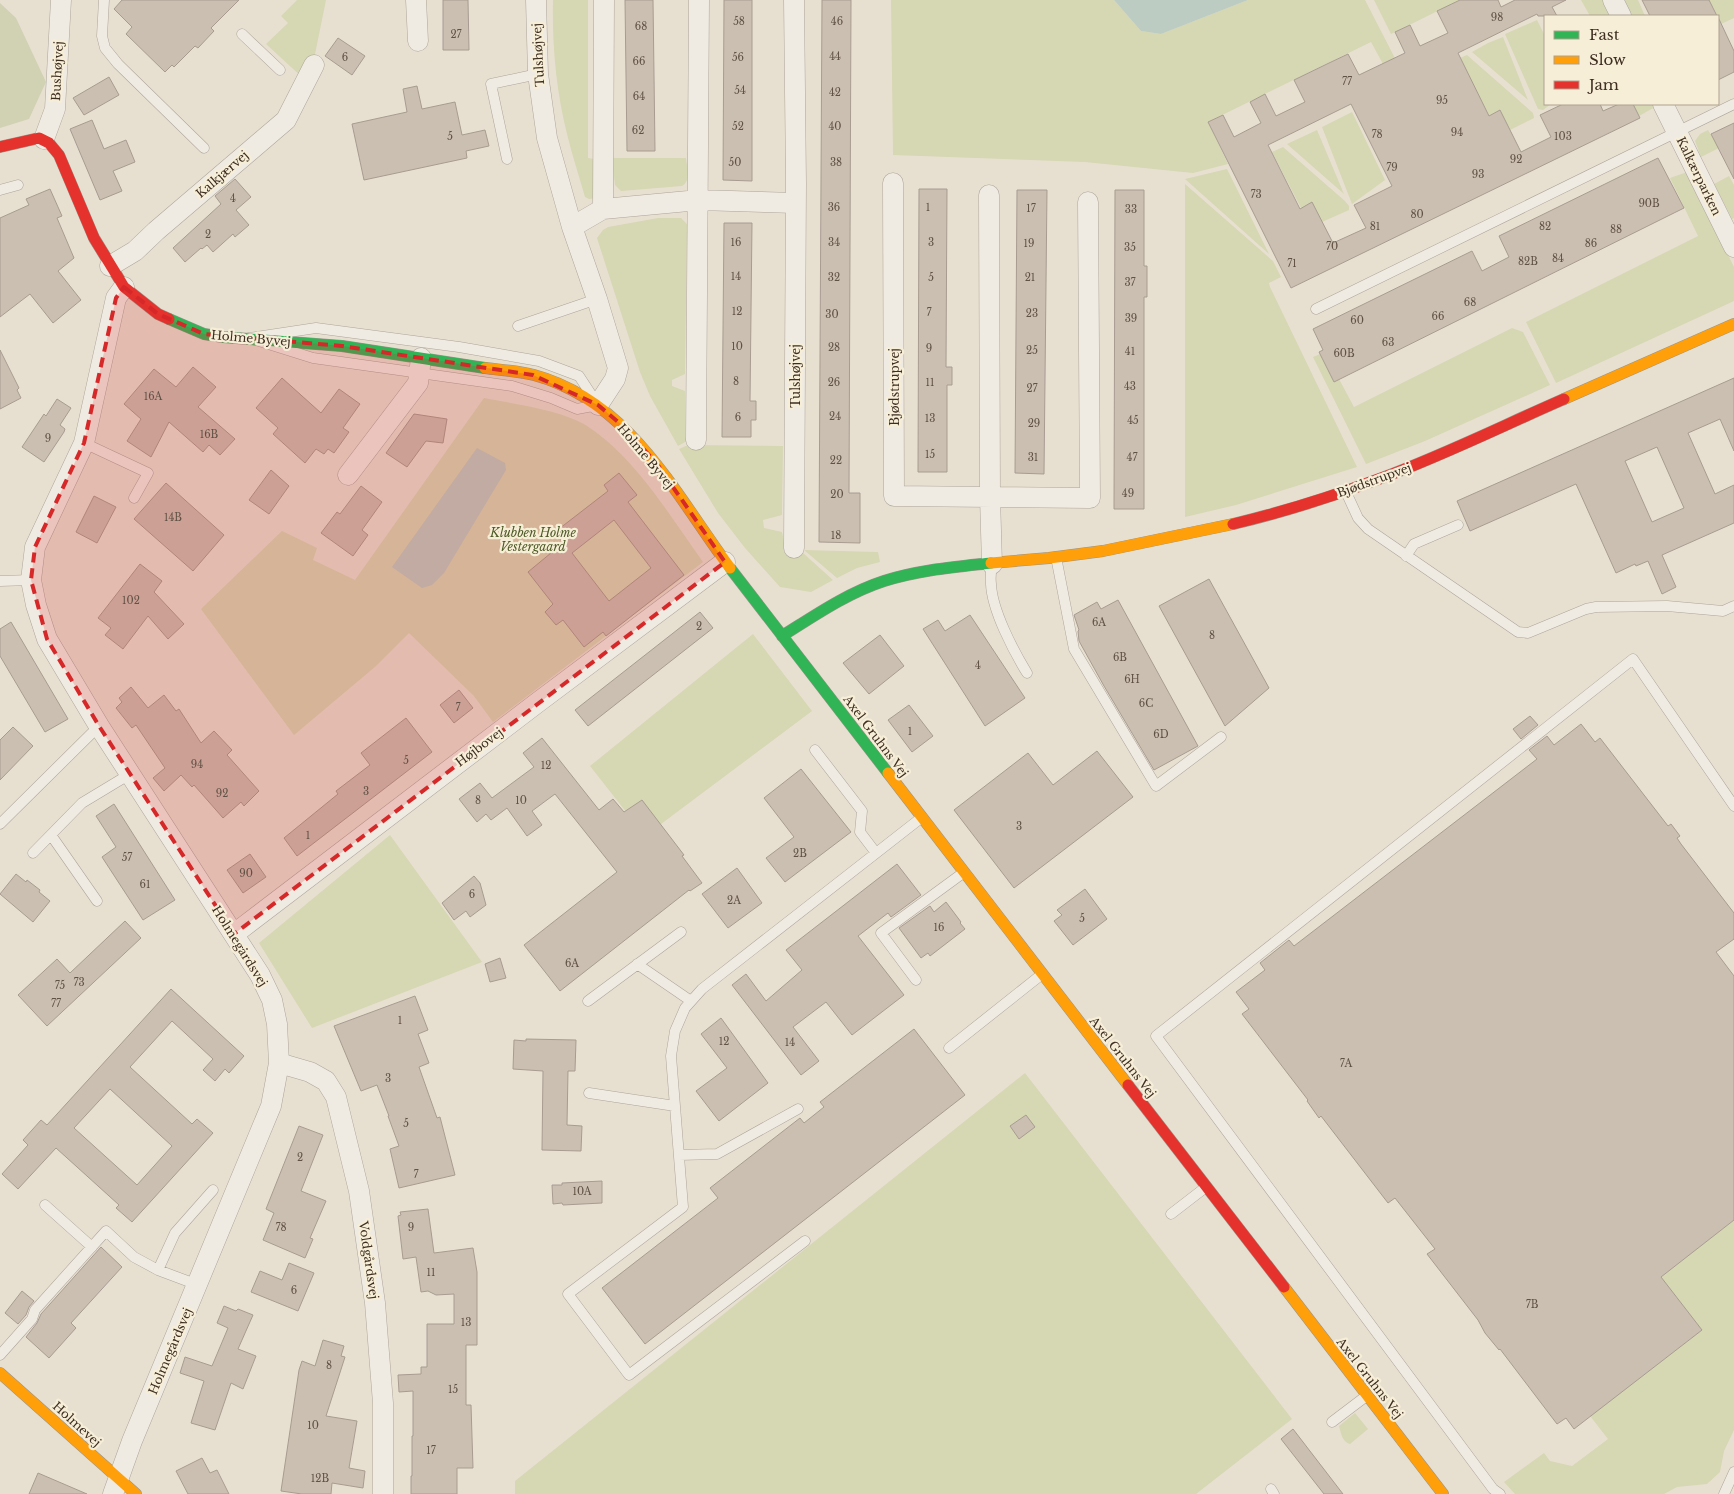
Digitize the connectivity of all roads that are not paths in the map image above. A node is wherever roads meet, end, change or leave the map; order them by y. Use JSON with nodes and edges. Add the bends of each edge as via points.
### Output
{"nodes":[{"id":1,"x":61,"y":0,"type":"edge"},
{"id":2,"x":104,"y":0,"type":"edge"},
{"id":3,"x":416,"y":0,"type":"edge"},
{"id":4,"x":536,"y":0,"type":"edge"},
{"id":5,"x":604,"y":0,"type":"edge"},
{"id":6,"x":699,"y":0,"type":"edge"},
{"id":7,"x":794,"y":0,"type":"edge"},
{"id":8,"x":1613,"y":0,"type":"edge"},
{"id":9,"x":1620,"y":15,"type":"edge"},
{"id":10,"x":242,"y":34,"type":"dead end"},
{"id":11,"x":418,"y":41,"type":"dead end"},
{"id":12,"x":314,"y":65,"type":"dead end"},
{"id":13,"x":280,"y":70,"type":"dead end"},
{"id":14,"x":538,"y":74,"type":"junction"},
{"id":15,"x":1734,"y":104,"type":"edge"},
{"id":16,"x":1664,"y":105,"type":"edge"},
{"id":17,"x":1677,"y":132,"type":"junction"},
{"id":18,"x":44,"y":139,"type":"junction"},
{"id":19,"x":0,"y":147,"type":"edge"},
{"id":20,"x":204,"y":148,"type":"dead end"},
{"id":21,"x":507,"y":159,"type":"dead end"},
{"id":22,"x":893,"y":183,"type":"dead end"},
{"id":23,"x":18,"y":185,"type":"dead end"},
{"id":24,"x":0,"y":190,"type":"edge"},
{"id":25,"x":989,"y":195,"type":"dead end"},
{"id":26,"x":698,"y":200,"type":"junction"},
{"id":27,"x":1088,"y":202,"type":"dead end"},
{"id":28,"x":795,"y":204,"type":"junction"},
{"id":29,"x":603,"y":210,"type":"junction"},
{"id":30,"x":572,"y":227,"type":"junction"},
{"id":31,"x":1734,"y":247,"type":"edge"},
{"id":32,"x":110,"y":266,"type":"junction"},
{"id":33,"x":124,"y":287,"type":"junction"},
{"id":34,"x":597,"y":299,"type":"junction"},
{"id":35,"x":1316,"y":309,"type":"dead end"},
{"id":36,"x":1734,"y":324,"type":"edge"},
{"id":37,"x":518,"y":326,"type":"dead end"},
{"id":38,"x":248,"y":338,"type":"junction"},
{"id":39,"x":420,"y":365,"type":"junction"},
{"id":40,"x":598,"y":405,"type":"junction"},
{"id":41,"x":696,"y":440,"type":"dead end"},
{"id":42,"x":84,"y":442,"type":"junction"},
{"id":43,"x":348,"y":475,"type":"dead end"},
{"id":44,"x":1345,"y":492,"type":"junction"},
{"id":45,"x":990,"y":497,"type":"junction"},
{"id":46,"x":134,"y":498,"type":"dead end"},
{"id":47,"x":1458,"y":525,"type":"dead end"},
{"id":48,"x":794,"y":548,"type":"dead end"},
{"id":49,"x":1056,"y":556,"type":"junction"},
{"id":50,"x":1406,"y":556,"type":"junction"},
{"id":51,"x":725,"y":562,"type":"junction"},
{"id":52,"x":992,"y":564,"type":"junction"},
{"id":53,"x":31,"y":580,"type":"junction"},
{"id":54,"x":0,"y":581,"type":"edge"},
{"id":55,"x":1734,"y":606,"type":"edge"},
{"id":56,"x":782,"y":636,"type":"junction"},
{"id":57,"x":1027,"y":673,"type":"dead end"},
{"id":58,"x":99,"y":726,"type":"junction"},
{"id":59,"x":1221,"y":737,"type":"dead end"},
{"id":60,"x":815,"y":750,"type":"dead end"},
{"id":61,"x":130,"y":774,"type":"junction"},
{"id":62,"x":1734,"y":806,"type":"edge"},
{"id":63,"x":921,"y":818,"type":"junction"},
{"id":64,"x":0,"y":824,"type":"edge"},
{"id":65,"x":51,"y":835,"type":"junction"},
{"id":66,"x":33,"y":853,"type":"dead end"},
{"id":67,"x":876,"y":853,"type":"junction"},
{"id":68,"x":963,"y":873,"type":"junction"},
{"id":69,"x":97,"y":901,"type":"dead end"},
{"id":70,"x":681,"y":932,"type":"dead end"},
{"id":71,"x":234,"y":934,"type":"junction"},
{"id":72,"x":637,"y":964,"type":"junction"},
{"id":73,"x":1042,"y":974,"type":"junction"},
{"id":74,"x":916,"y":980,"type":"dead end"},
{"id":75,"x":588,"y":1001,"type":"dead end"},
{"id":76,"x":691,"y":1001,"type":"junction"},
{"id":77,"x":949,"y":1048,"type":"dead end"},
{"id":78,"x":279,"y":1064,"type":"junction"},
{"id":79,"x":589,"y":1093,"type":"dead end"},
{"id":80,"x":675,"y":1106,"type":"junction"},
{"id":81,"x":798,"y":1109,"type":"dead end"},
{"id":82,"x":679,"y":1155,"type":"junction"},
{"id":83,"x":1206,"y":1187,"type":"junction"},
{"id":84,"x":213,"y":1190,"type":"dead end"},
{"id":85,"x":45,"y":1205,"type":"dead end"},
{"id":86,"x":1171,"y":1214,"type":"dead end"},
{"id":87,"x":805,"y":1241,"type":"dead end"},
{"id":88,"x":92,"y":1247,"type":"junction"},
{"id":89,"x":158,"y":1270,"type":"junction"},
{"id":90,"x":198,"y":1285,"type":"junction"},
{"id":91,"x":0,"y":1355,"type":"edge"},
{"id":92,"x":0,"y":1374,"type":"edge"},
{"id":93,"x":1366,"y":1396,"type":"junction"},
{"id":94,"x":1332,"y":1422,"type":"dead end"},
{"id":95,"x":1734,"y":1472,"type":"edge"},
{"id":96,"x":115,"y":1486,"type":"edge"},
{"id":97,"x":1440,"y":1490,"type":"edge"},
{"id":98,"x":1726,"y":1493,"type":"edge"},
{"id":99,"x":136,"y":1494,"type":"edge"},
{"id":100,"x":383,"y":1494,"type":"edge"},
{"id":101,"x":1428,"y":1494,"type":"edge"},
{"id":102,"x":1500,"y":1494,"type":"edge"},
{"id":103,"x":1714,"y":1494,"type":"edge"}],
"edges":[{"from":1,"to":18,"type":"street","name":"Bushøjvej","via":[[55,109]]},
{"from":2,"to":20,"type":"lane","via":[[102,36],[106,48],[118,64]]},
{"from":3,"to":11,"type":"street"},
{"from":4,"to":14,"type":"street","name":"Tulshøjvej"},
{"from":5,"to":29,"type":"street"},
{"from":6,"to":26,"type":"street"},
{"from":7,"to":28,"type":"street","name":"Tulshøjvej"},
{"from":8,"to":9,"type":"street"},
{"from":10,"to":13,"type":"lane"},
{"from":12,"to":32,"type":"street","name":"Kalkjærvej","via":[[286,120],[144,244]]},
{"from":14,"to":21,"type":"lane","via":[[491,84]]},
{"from":14,"to":30,"type":"street","name":"Tulshøjvej","via":[[547,138]]},
{"from":15,"to":17,"type":"lane"},
{"from":16,"to":17,"type":"street","name":"Kalkærparken"},
{"from":17,"to":31,"type":"street","name":"Kalkærparken"},
{"from":17,"to":35,"type":"lane"},
{"from":18,"to":19,"type":"street","via":[[35,138]]},
{"from":18,"to":32,"type":"street","name":"Holme Byvej","via":[[59,154],[94,238]]},
{"from":22,"to":45,"type":"street","name":"Bjødstrupvej","via":[[894,496]]},
{"from":23,"to":24,"type":"lane"},
{"from":25,"to":45,"type":"street"},
{"from":26,"to":28,"type":"street"},
{"from":26,"to":29,"type":"street"},
{"from":26,"to":41,"type":"street"},
{"from":27,"to":45,"type":"street","name":"Bjødstrupvej","via":[[1090,498]]},
{"from":28,"to":48,"type":"street","name":"Tulshøjvej"},
{"from":29,"to":30,"type":"street"},
{"from":30,"to":34,"type":"street","name":"Tulshøjvej"},
{"from":32,"to":33,"type":"street","name":"Holme Byvej"},
{"from":33,"to":38,"type":"street","name":"Holme Byvej","via":[[158,314],[182,326],[204,334]]},
{"from":33,"to":42,"type":"street","via":[[116,298]]},
{"from":34,"to":37,"type":"lane"},
{"from":34,"to":40,"type":"street","name":"Tulshøjvej","via":[[618,368],[616,379]]},
{"from":36,"to":44,"type":"street","name":"Bjødstrupvej","via":[[1430,459]]},
{"from":38,"to":39,"type":"street","name":"Holme Byvej","via":[[342,346]]},
{"from":38,"to":40,"type":"lane","via":[[316,328],[539,360],[579,376]]},
{"from":39,"to":40,"type":"lane","via":[[512,386],[577,409]]},
{"from":39,"to":40,"type":"street","name":"Holme Byvej","via":[[533,375],[560,384]]},
{"from":39,"to":43,"type":"street","via":[[418,383]]},
{"from":40,"to":51,"type":"street","name":"Holme Byvej","via":[[623,426],[657,464]]},
{"from":42,"to":46,"type":"lane","via":[[148,473]]},
{"from":42,"to":53,"type":"street","name":"Holmegårdsvej","via":[[35,548]]},
{"from":44,"to":49,"type":"street","name":"Bjødstrupvej","via":[[1210,530],[1100,552]]},
{"from":44,"to":50,"type":"lane","via":[[1358,518],[1368,529]]},
{"from":45,"to":52,"type":"street"},
{"from":47,"to":50,"type":"lane","via":[[1414,544]]},
{"from":49,"to":52,"type":"street","name":"Bjødstrupvej"},
{"from":49,"to":59,"type":"lane","via":[[1074,649],[1156,786]]},
{"from":50,"to":55,"type":"lane","via":[[1518,632],[1528,633],[1596,607],[1667,606],[1723,611]]},
{"from":51,"to":56,"type":"street","name":"Holme Byvej"},
{"from":51,"to":71,"type":"street","name":"Højbovej"},
{"from":52,"to":56,"type":"street","name":"Bjødstrupvej","via":[[940,569],[884,582],[846,598]]},
{"from":52,"to":57,"type":"lane","via":[[990,583],[993,599],[1012,649]]},
{"from":53,"to":54,"type":"lane"},
{"from":53,"to":58,"type":"street","name":"Holmegårdsvej","via":[[47,639]]},
{"from":56,"to":63,"type":"street","name":"Axel Gruhns Vej"},
{"from":58,"to":61,"type":"street","name":"Holmegårdsvej"},
{"from":58,"to":64,"type":"lane"},
{"from":60,"to":67,"type":"lane","via":[[862,810],[860,832]]},
{"from":61,"to":65,"type":"lane","via":[[82,803]]},
{"from":61,"to":71,"type":"street","name":"Holmegårdsvej"},
{"from":62,"to":102,"type":"lane","via":[[1633,659],[1156,1036],[1493,1489]]},
{"from":63,"to":67,"type":"lane"},
{"from":63,"to":68,"type":"street","name":"Axel Gruhns Vej"},
{"from":65,"to":66,"type":"lane"},
{"from":65,"to":69,"type":"lane"},
{"from":67,"to":76,"type":"lane"},
{"from":68,"to":73,"type":"street","name":"Axel Gruhns Vej"},
{"from":68,"to":74,"type":"lane","via":[[882,933]]},
{"from":70,"to":72,"type":"lane"},
{"from":71,"to":78,"type":"street","name":"Holmegårdsvej","via":[[272,1000],[278,1024]]},
{"from":72,"to":75,"type":"lane"},
{"from":72,"to":76,"type":"lane"},
{"from":73,"to":77,"type":"lane"},
{"from":73,"to":83,"type":"street","name":"Axel Gruhns Vej"},
{"from":76,"to":80,"type":"lane","via":[[675,1031],[672,1056]]},
{"from":78,"to":90,"type":"street","name":"Holmegårdsvej","via":[[271,1106]]},
{"from":78,"to":100,"type":"street","name":"Voldgårdsvej","via":[[310,1072],[326,1081],[336,1097],[359,1191],[375,1303],[384,1403]]},
{"from":79,"to":80,"type":"lane"},
{"from":80,"to":82,"type":"lane"},
{"from":81,"to":82,"type":"lane","via":[[717,1154]]},
{"from":82,"to":87,"type":"lane","via":[[683,1207],[568,1294],[629,1375]]},
{"from":83,"to":86,"type":"lane"},
{"from":83,"to":93,"type":"street","name":"Axel Gruhns Vej"},
{"from":84,"to":89,"type":"lane","via":[[175,1232]]},
{"from":85,"to":88,"type":"lane"},
{"from":88,"to":89,"type":"lane","via":[[106,1232],[134,1257]]},
{"from":88,"to":91,"type":"lane","via":[[35,1310],[32,1319]]},
{"from":89,"to":90,"type":"lane"},
{"from":90,"to":96,"type":"street","name":"Holmegårdsvej"},
{"from":92,"to":96,"type":"street","name":"Holmevej"},
{"from":93,"to":94,"type":"lane"},
{"from":93,"to":97,"type":"street","name":"Axel Gruhns Vej"},
{"from":95,"to":98,"type":"lane"},
{"from":96,"to":99,"type":"street","name":"Holmevej"},
{"from":97,"to":101,"type":"lane"},
{"from":98,"to":103,"type":"lane"}]}
